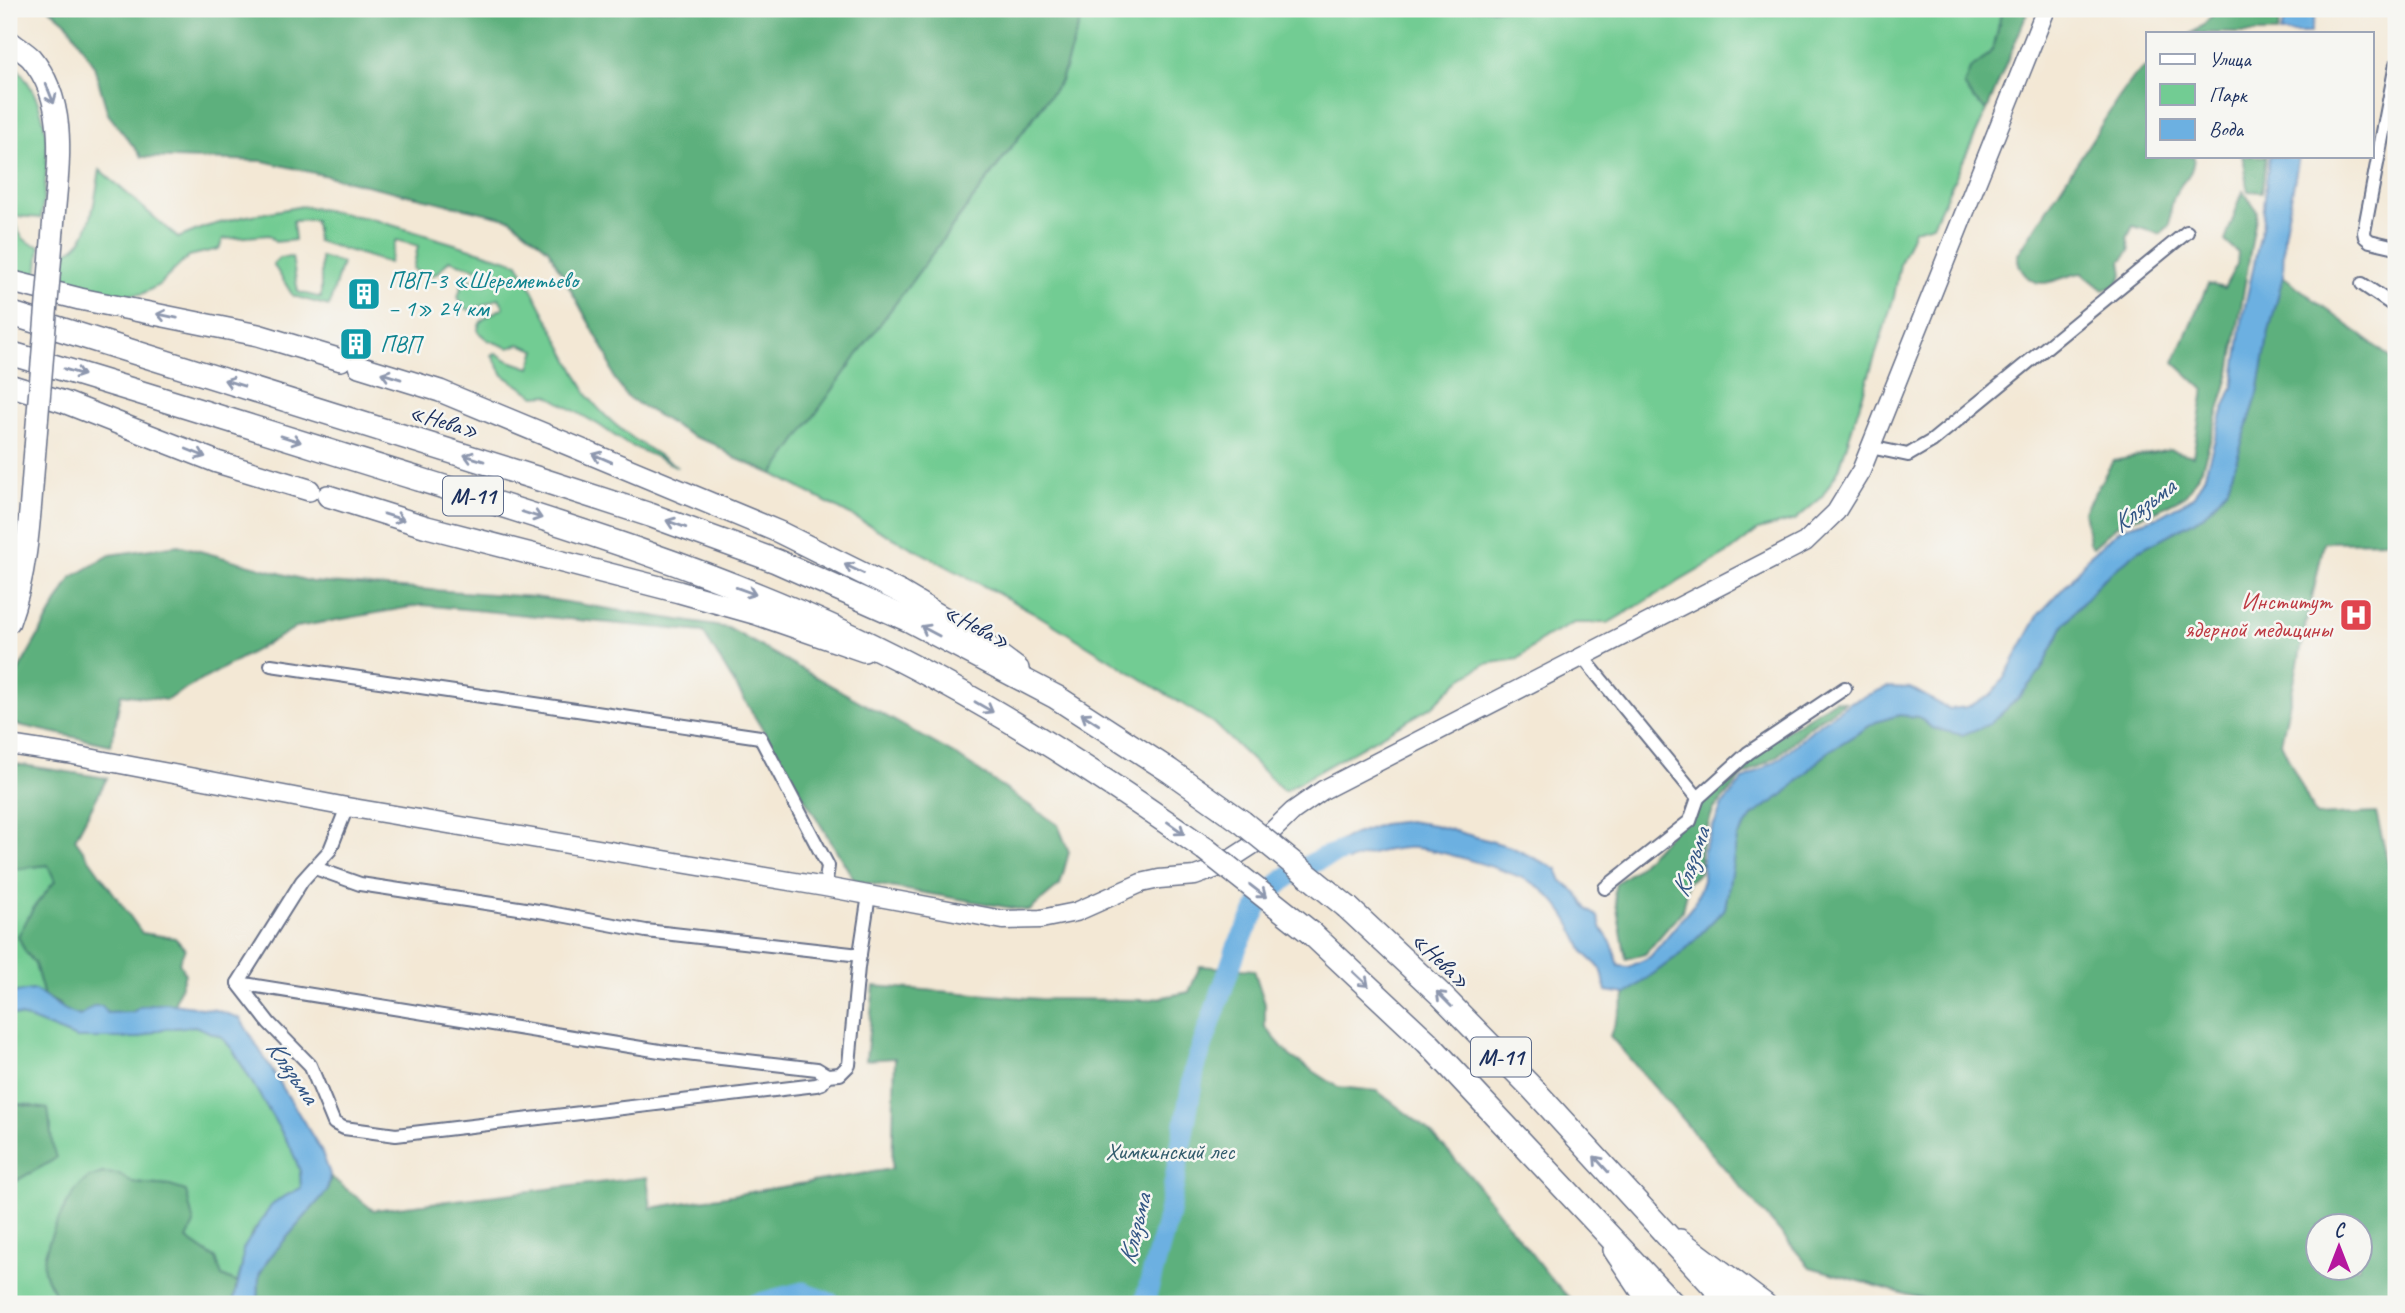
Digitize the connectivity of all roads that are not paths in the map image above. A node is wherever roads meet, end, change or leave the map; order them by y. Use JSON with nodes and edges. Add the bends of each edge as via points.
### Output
{"nodes":[{"id":1,"x":2046,"y":9,"type":"edge"},
{"id":2,"x":9,"y":41,"type":"edge"},
{"id":3,"x":2396,"y":64,"type":"edge"},
{"id":4,"x":2187,"y":232,"type":"dead end"},
{"id":5,"x":2396,"y":247,"type":"edge"},
{"id":6,"x":9,"y":281,"type":"edge"},
{"id":7,"x":2362,"y":284,"type":"dead end"},
{"id":8,"x":2396,"y":307,"type":"edge"},
{"id":9,"x":9,"y":313,"type":"edge"},
{"id":10,"x":9,"y":353,"type":"edge"},
{"id":11,"x":9,"y":385,"type":"edge"},
{"id":12,"x":1870,"y":447,"type":"junction"},
{"id":13,"x":9,"y":622,"type":"edge"},
{"id":14,"x":1581,"y":655,"type":"junction"},
{"id":15,"x":271,"y":665,"type":"dead end"},
{"id":16,"x":925,"y":673,"type":"junction"},
{"id":17,"x":1845,"y":688,"type":"dead end"},
{"id":18,"x":1056,"y":697,"type":"junction"},
{"id":19,"x":9,"y":745,"type":"edge"},
{"id":20,"x":1698,"y":798,"type":"junction"},
{"id":21,"x":347,"y":807,"type":"junction"},
{"id":22,"x":314,"y":868,"type":"junction"},
{"id":23,"x":825,"y":887,"type":"junction"},
{"id":24,"x":1605,"y":888,"type":"dead end"},
{"id":25,"x":869,"y":895,"type":"junction"},
{"id":26,"x":860,"y":955,"type":"junction"},
{"id":27,"x":238,"y":983,"type":"junction"},
{"id":28,"x":827,"y":1075,"type":"junction"},
{"id":29,"x":1647,"y":1214,"type":"junction"},
{"id":30,"x":1598,"y":1224,"type":"junction"},
{"id":31,"x":1650,"y":1304,"type":"edge"},
{"id":32,"x":1673,"y":1304,"type":"edge"},
{"id":33,"x":1730,"y":1304,"type":"edge"},
{"id":34,"x":1765,"y":1304,"type":"edge"}],
"edges":[{"from":1,"to":12,"type":"street"},
{"from":2,"to":13,"type":"main road","one_way":true,"bridge":true,"via":[[30,57],[53,97],[58,124],[26,550]]},
{"from":3,"to":5,"type":"street","via":[[2364,232],[2370,241]]},
{"from":4,"to":12,"type":"street","via":[[1932,441],[1909,455]]},
{"from":18,"to":6,"type":"main road","number":"М-11","one_way":true,"via":[[971,634],[902,593],[779,532],[439,391],[258,335]]},
{"from":7,"to":8,"type":"street"},
{"from":18,"to":9,"type":"highway","name":"«Нева»","number":"М-11","one_way":true,"via":[[909,620],[776,561],[539,479]]},
{"from":10,"to":16,"type":"highway","number":"М-11","one_way":true,"via":[[628,547],[769,599]]},
{"from":11,"to":16,"type":"main road","number":"М-11","one_way":true,"via":[[64,401],[217,462],[427,527],[744,610]]},
{"from":12,"to":14,"type":"street","via":[[1836,512],[1805,542]]},
{"from":14,"to":20,"type":"street"},
{"from":14,"to":25,"type":"street","via":[[1323,790],[1268,835],[1217,868],[1195,876],[1141,883],[1076,912],[1041,919],[1003,920]]},
{"from":15,"to":23,"type":"street","via":[[760,737],[828,866]]},
{"from":16,"to":30,"type":"highway","number":"М-11","one_way":true,"bridge":true,"via":[[1122,790],[1311,933],[1427,1042]]},
{"from":17,"to":20,"type":"street","via":[[1748,753]]},
{"from":29,"to":18,"type":"highway","name":"«Нева»","number":"М-11","one_way":true,"bridge":true,"via":[[1533,1089],[1347,907],[1242,822]]},
{"from":19,"to":21,"type":"street"},
{"from":20,"to":24,"type":"street","via":[[1690,821]]},
{"from":21,"to":22,"type":"street","via":[[330,850]]},
{"from":21,"to":23,"type":"street"},
{"from":22,"to":26,"type":"street","via":[[360,884],[646,931]]},
{"from":22,"to":27,"type":"street"},
{"from":23,"to":25,"type":"street"},
{"from":25,"to":26,"type":"street"},
{"from":26,"to":28,"type":"street","via":[[849,1065],[840,1074]]},
{"from":27,"to":28,"type":"street","via":[[660,1051],[817,1069]]},
{"from":27,"to":28,"type":"street","via":[[310,1065],[334,1123],[345,1128],[396,1135],[816,1085]]},
{"from":29,"to":33,"type":"highway","name":"«Нева»","number":"М-11"},
{"from":29,"to":34,"type":"main road","number":"М-11"},
{"from":30,"to":31,"type":"main road"},
{"from":30,"to":32,"type":"highway","number":"М-11"}]}
